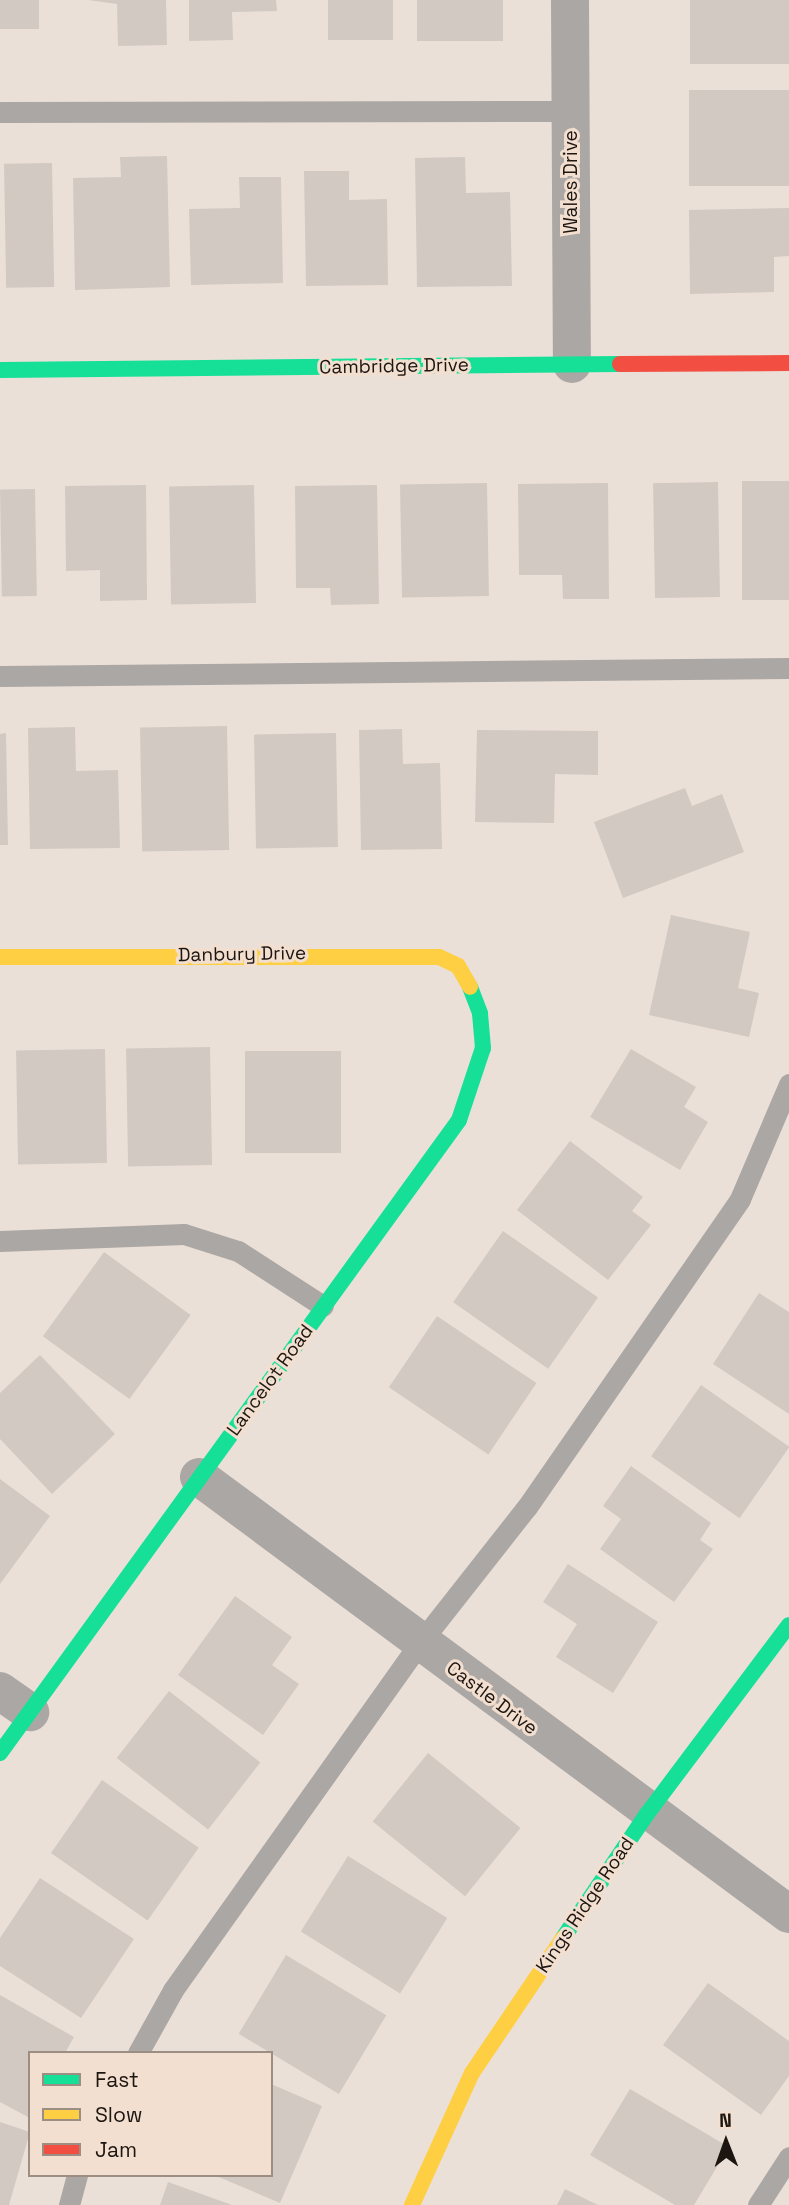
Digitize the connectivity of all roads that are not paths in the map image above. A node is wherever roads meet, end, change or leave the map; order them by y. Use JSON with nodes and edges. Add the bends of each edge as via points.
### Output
{"nodes":[{"id":1,"x":569,"y":0,"type":"edge"},
{"id":2,"x":570,"y":111,"type":"junction"},
{"id":3,"x":0,"y":112,"type":"edge"},
{"id":4,"x":789,"y":363,"type":"edge"},
{"id":5,"x":572,"y":364,"type":"junction"},
{"id":6,"x":0,"y":370,"type":"edge"},
{"id":7,"x":789,"y":668,"type":"edge"},
{"id":8,"x":0,"y":676,"type":"edge"},
{"id":9,"x":0,"y":957,"type":"edge"},
{"id":10,"x":470,"y":987,"type":"joint"},
{"id":11,"x":789,"y":1084,"type":"edge"},
{"id":12,"x":0,"y":1241,"type":"edge"},
{"id":13,"x":323,"y":1306,"type":"junction"},
{"id":14,"x":200,"y":1477,"type":"junction"},
{"id":15,"x":789,"y":1625,"type":"edge"},
{"id":16,"x":419,"y":1644,"type":"junction"},
{"id":17,"x":15,"y":1701,"type":"edge"},
{"id":18,"x":0,"y":1753,"type":"edge"},
{"id":19,"x":647,"y":1814,"type":"junction"},
{"id":20,"x":789,"y":1914,"type":"edge"},
{"id":21,"x":139,"y":2051,"type":"edge"},
{"id":22,"x":789,"y":2157,"type":"edge"},
{"id":23,"x":76,"y":2177,"type":"edge"},
{"id":24,"x":69,"y":2205,"type":"edge"},
{"id":25,"x":412,"y":2205,"type":"edge"},
{"id":26,"x":758,"y":2205,"type":"edge"}],
"edges":[{"from":1,"to":2,"type":"street","name":"Wales Drive"},
{"from":2,"to":3,"type":"lane"},
{"from":2,"to":5,"type":"street","name":"Wales Drive"},
{"from":4,"to":5,"type":"street","name":"Cambridge Drive"},
{"from":5,"to":6,"type":"street","name":"Cambridge Drive"},
{"from":7,"to":8,"type":"lane"},
{"from":9,"to":10,"type":"street","name":"Danbury Drive","via":[[413,953],[458,966]]},
{"from":10,"to":13,"type":"street","name":"Lancelot Road","via":[[480,1013],[483,1048],[464,1108]]},
{"from":11,"to":16,"type":"lane","via":[[740,1199],[527,1507]]},
{"from":12,"to":13,"type":"lane","via":[[184,1234],[238,1251]]},
{"from":13,"to":14,"type":"street","name":"Lancelot Road"},
{"from":14,"to":16,"type":"street","name":"Castle Drive"},
{"from":14,"to":17,"type":"street","name":"Lancelot Road"},
{"from":15,"to":19,"type":"street","name":"Kings Ridge Road"},
{"from":16,"to":19,"type":"street","name":"Castle Drive"},
{"from":16,"to":21,"type":"lane","via":[[173,1990]]},
{"from":17,"to":18,"type":"street","name":"Lancelot Road"},
{"from":19,"to":20,"type":"street","name":"Castle Drive"},
{"from":19,"to":25,"type":"street","name":"Kings Ridge Road","via":[[472,2073]]},
{"from":22,"to":26,"type":"lane"},
{"from":23,"to":24,"type":"lane"}]}
